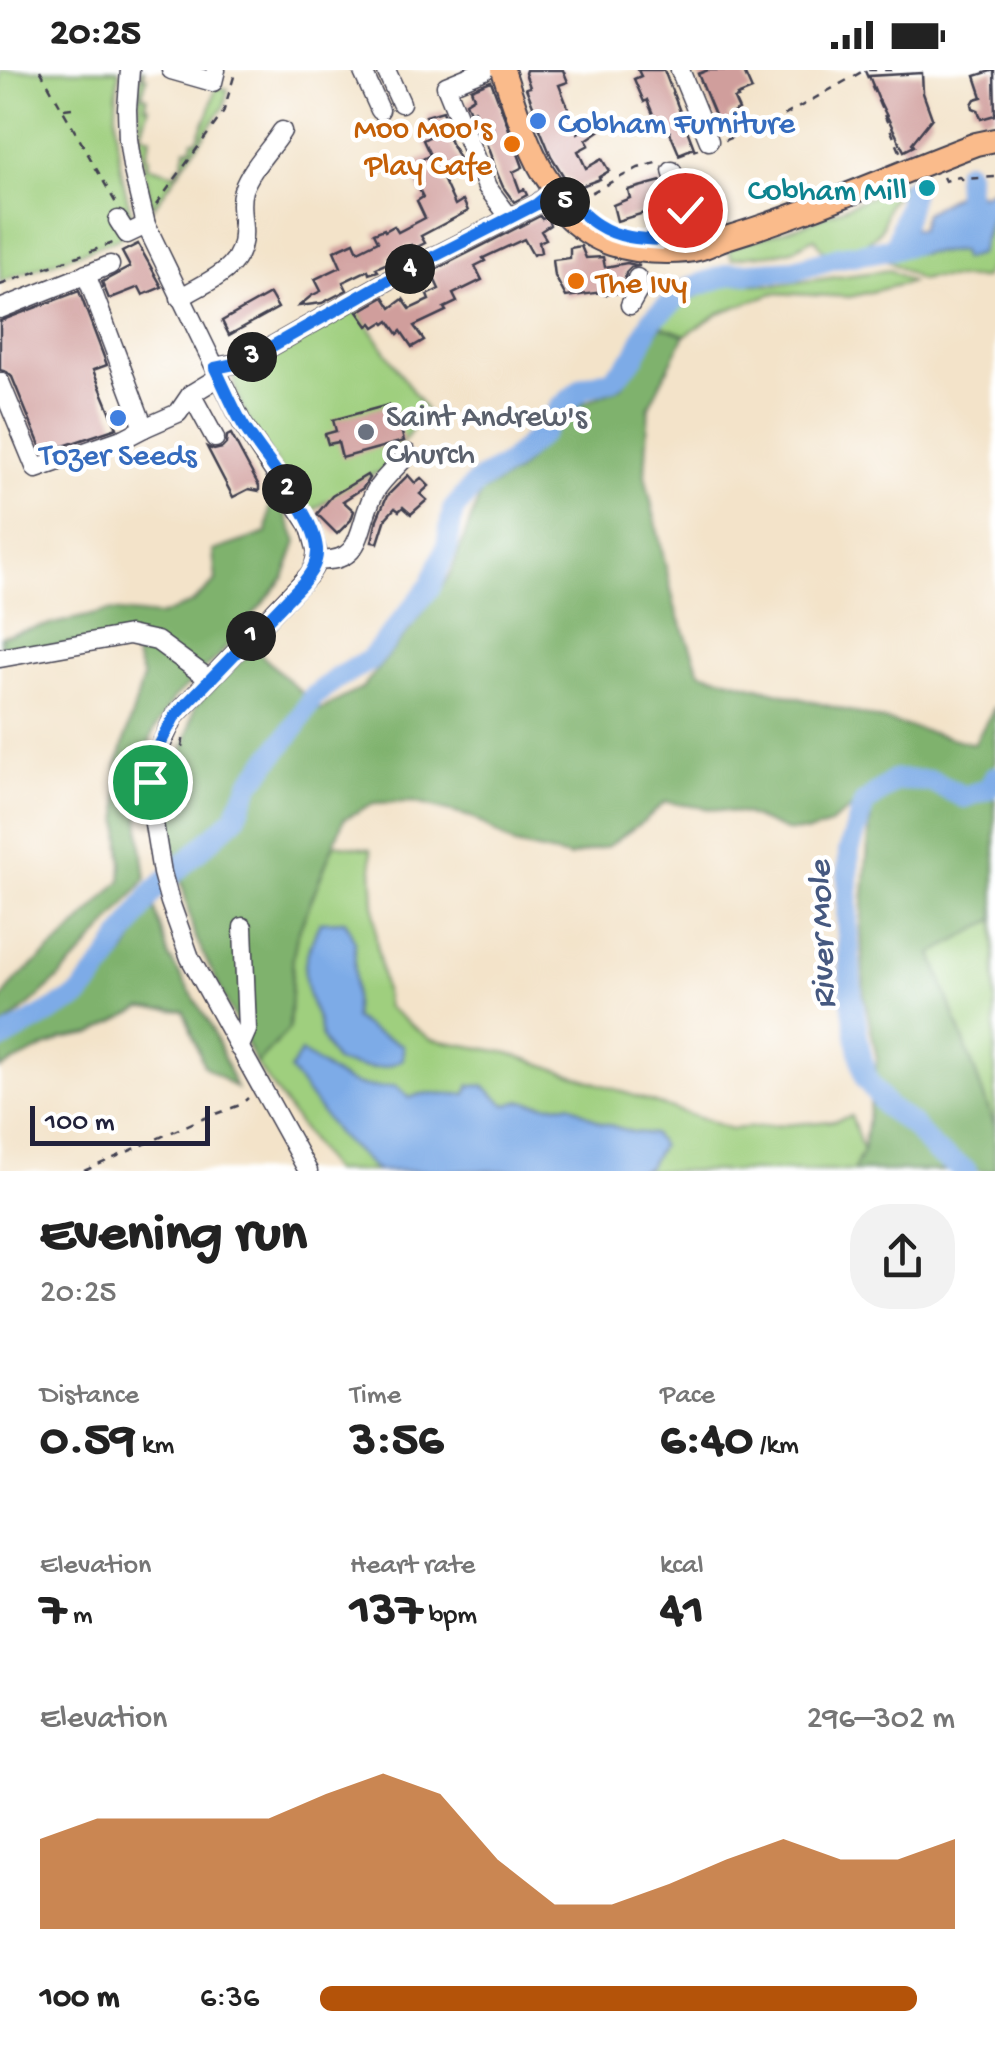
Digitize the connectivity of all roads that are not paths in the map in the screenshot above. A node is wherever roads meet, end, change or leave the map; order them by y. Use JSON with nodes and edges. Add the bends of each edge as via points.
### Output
{"nodes":[{"id":1,"x":130,"y":70,"type":"edge"},
{"id":2,"x":171,"y":70,"type":"edge"},
{"id":3,"x":216,"y":70,"type":"edge"},
{"id":4,"x":485,"y":70,"type":"edge"},
{"id":5,"x":503,"y":70,"type":"edge"},
{"id":6,"x":680,"y":70,"type":"edge"},
{"id":7,"x":362,"y":72,"type":"dead end"},
{"id":8,"x":389,"y":78,"type":"edge"},
{"id":9,"x":401,"y":103,"type":"dead end"},
{"id":10,"x":282,"y":131,"type":"dead end"},
{"id":11,"x":708,"y":140,"type":"dead end"},
{"id":12,"x":995,"y":140,"type":"edge"},
{"id":13,"x":272,"y":148,"type":"junction"},
{"id":14,"x":288,"y":159,"type":"dead end"},
{"id":15,"x":672,"y":171,"type":"dead end"},
{"id":16,"x":558,"y":196,"type":"junction"},
{"id":17,"x":510,"y":218,"type":"junction"},
{"id":18,"x":720,"y":239,"type":"junction"},
{"id":19,"x":663,"y":240,"type":"junction"},
{"id":20,"x":635,"y":264,"type":"junction"},
{"id":21,"x":110,"y":265,"type":"dead end"},
{"id":22,"x":86,"y":274,"type":"junction"},
{"id":23,"x":180,"y":298,"type":"junction"},
{"id":24,"x":630,"y":305,"type":"dead end"},
{"id":25,"x":0,"y":309,"type":"edge"},
{"id":26,"x":217,"y":372,"type":"junction"},
{"id":27,"x":0,"y":382,"type":"edge"},
{"id":28,"x":191,"y":394,"type":"junction"},
{"id":29,"x":144,"y":428,"type":"junction"},
{"id":30,"x":216,"y":438,"type":"dead end"},
{"id":31,"x":408,"y":454,"type":"dead end"},
{"id":32,"x":316,"y":560,"type":"junction"},
{"id":33,"x":0,"y":658,"type":"edge"},
{"id":34,"x":208,"y":679,"type":"junction"},
{"id":35,"x":243,"y":927,"type":"dead end"},
{"id":36,"x":239,"y":1048,"type":"junction"},
{"id":37,"x":308,"y":1171,"type":"edge"}],
"edges":[{"from":1,"to":23,"type":"street","via":[[134,225]]},
{"from":2,"to":3,"type":"street","via":[[213,82]]},
{"from":4,"to":17,"type":"street","via":[[446,86],[487,186]]},
{"from":5,"to":16,"type":"main road","via":[[530,146]]},
{"from":6,"to":11,"type":"street"},
{"from":7,"to":8,"type":"street","via":[[376,102]]},
{"from":8,"to":9,"type":"street"},
{"from":10,"to":13,"type":"street"},
{"from":12,"to":18,"type":"main road","via":[[904,164]]},
{"from":13,"to":14,"type":"street"},
{"from":13,"to":23,"type":"street","via":[[244,188],[239,257]]},
{"from":15,"to":19,"type":"street","via":[[685,210],[662,216]]},
{"from":16,"to":17,"type":"street"},
{"from":16,"to":19,"type":"main road","via":[[617,234]]},
{"from":16,"to":20,"type":"main road","via":[[564,213],[590,236]]},
{"from":17,"to":26,"type":"street"},
{"from":18,"to":19,"type":"main road"},
{"from":18,"to":20,"type":"main road"},
{"from":20,"to":24,"type":"street","via":[[638,291]]},
{"from":21,"to":22,"type":"street"},
{"from":22,"to":25,"type":"street"},
{"from":22,"to":29,"type":"street"},
{"from":23,"to":26,"type":"street"},
{"from":26,"to":28,"type":"street"},
{"from":26,"to":32,"type":"street","via":[[304,516]]},
{"from":27,"to":29,"type":"street","via":[[36,469]]},
{"from":28,"to":29,"type":"street","via":[[178,413]]},
{"from":28,"to":30,"type":"street"},
{"from":31,"to":32,"type":"street","via":[[375,491],[350,554]]},
{"from":32,"to":34,"type":"street","via":[[302,584]]},
{"from":33,"to":34,"type":"street","via":[[129,635],[158,642]]},
{"from":34,"to":36,"type":"street","via":[[160,744],[150,782],[152,820],[184,944]]},
{"from":35,"to":36,"type":"street","via":[[247,1030]]},
{"from":36,"to":37,"type":"street"}]}
